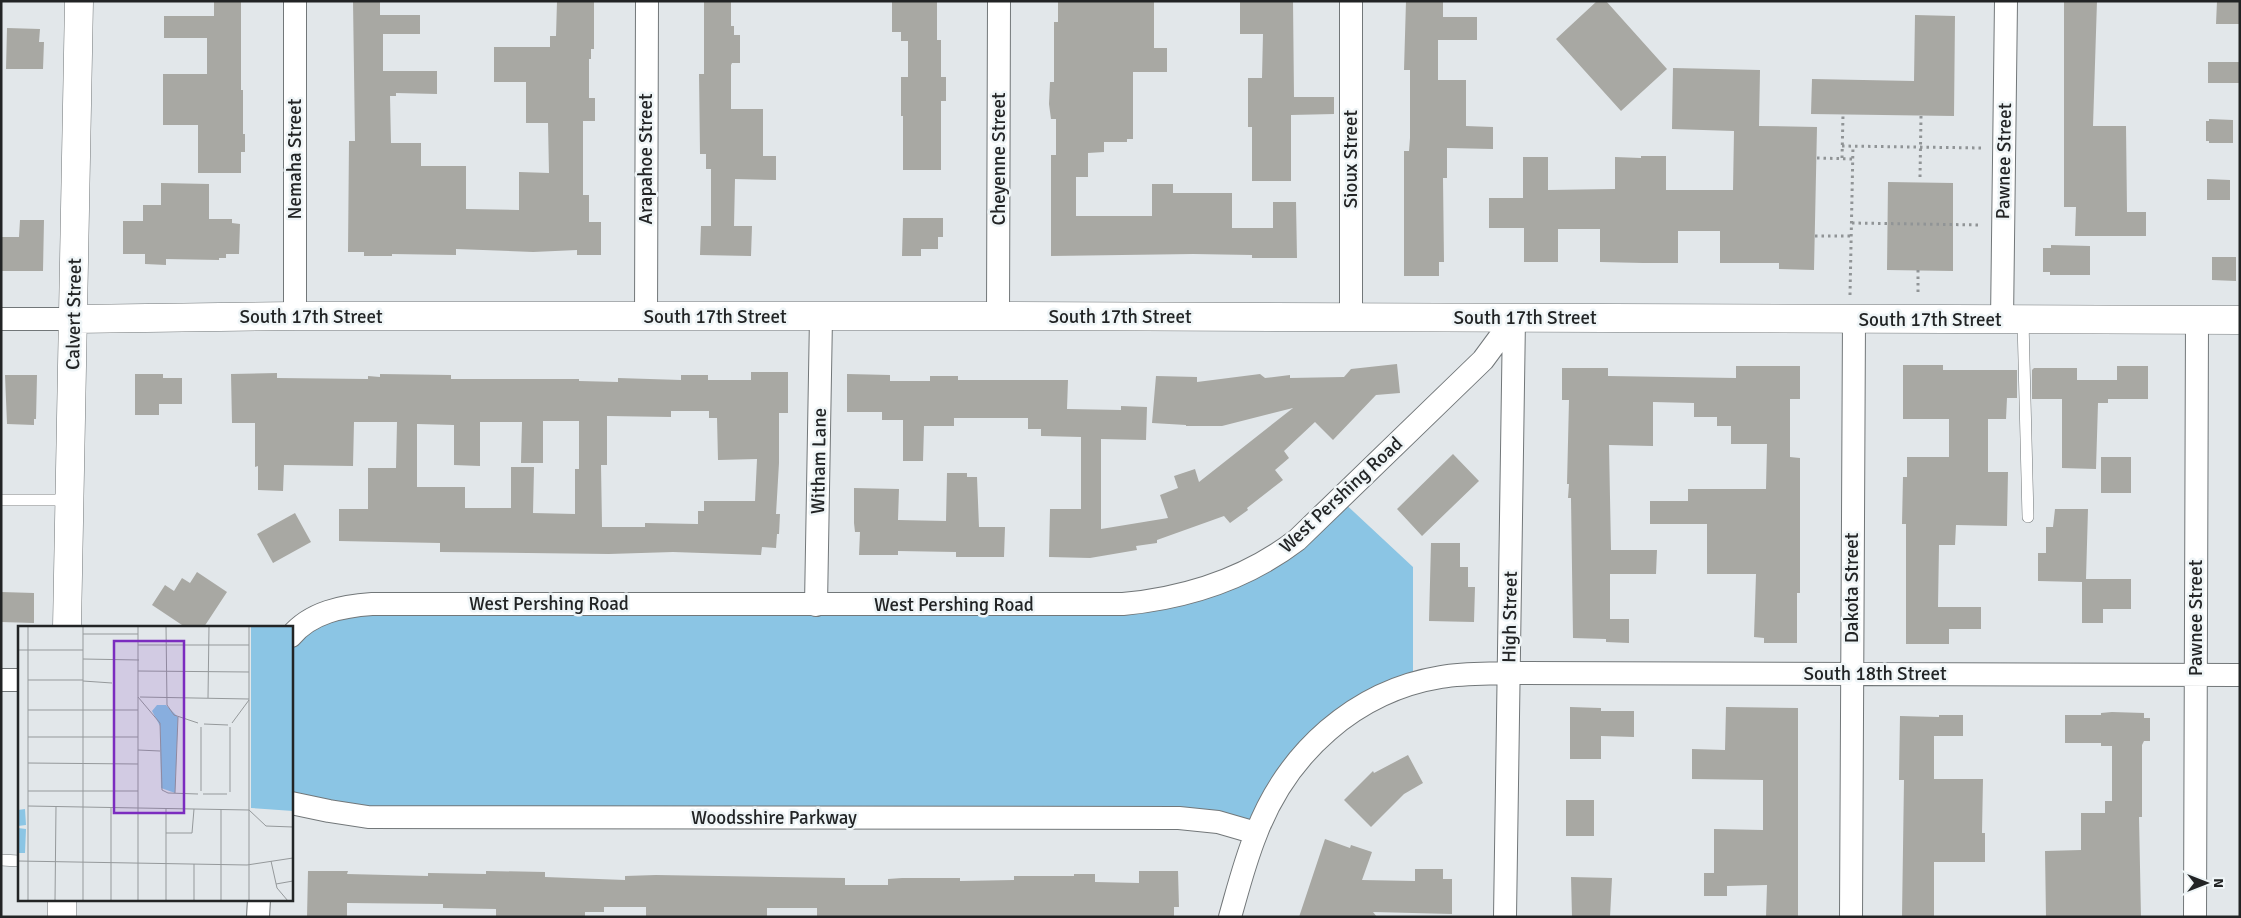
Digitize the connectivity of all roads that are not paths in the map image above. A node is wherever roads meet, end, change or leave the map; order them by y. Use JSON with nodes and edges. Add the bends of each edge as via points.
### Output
{"nodes":[{"id":1,"x":79,"y":1,"type":"edge"},
{"id":2,"x":295,"y":1,"type":"edge"},
{"id":3,"x":647,"y":1,"type":"edge"},
{"id":4,"x":999,"y":1,"type":"edge"},
{"id":5,"x":1351,"y":1,"type":"edge"},
{"id":6,"x":2006,"y":1,"type":"edge"},
{"id":7,"x":295,"y":316,"type":"junction"},
{"id":8,"x":998,"y":316,"type":"junction"},
{"id":9,"x":821,"y":317,"type":"junction"},
{"id":10,"x":646,"y":318,"type":"junction"},
{"id":11,"x":1351,"y":318,"type":"junction"},
{"id":12,"x":1514,"y":318,"type":"junction"},
{"id":13,"x":1,"y":319,"type":"edge"},
{"id":14,"x":74,"y":319,"type":"junction"},
{"id":15,"x":1852,"y":320,"type":"junction"},
{"id":16,"x":2197,"y":320,"type":"junction"},
{"id":17,"x":2240,"y":320,"type":"edge"},
{"id":18,"x":2013,"y":321,"type":"junction"},
{"id":19,"x":1,"y":500,"type":"edge"},
{"id":20,"x":70,"y":500,"type":"junction"},
{"id":21,"x":2028,"y":516,"type":"dead end"},
{"id":22,"x":816,"y":605,"type":"junction"},
{"id":23,"x":67,"y":626,"type":"edge"},
{"id":24,"x":292,"y":635,"type":"edge"},
{"id":25,"x":1509,"y":674,"type":"junction"},
{"id":26,"x":1852,"y":674,"type":"junction"},
{"id":27,"x":2196,"y":675,"type":"junction"},
{"id":28,"x":2240,"y":675,"type":"edge"},
{"id":29,"x":1,"y":680,"type":"edge"},
{"id":30,"x":18,"y":680,"type":"edge"},
{"id":31,"x":292,"y":803,"type":"edge"},
{"id":32,"x":1256,"y":834,"type":"junction"},
{"id":33,"x":1,"y":860,"type":"edge"},
{"id":34,"x":18,"y":861,"type":"edge"},
{"id":35,"x":62,"y":900,"type":"edge"},
{"id":36,"x":259,"y":900,"type":"edge"},
{"id":37,"x":62,"y":917,"type":"edge"},
{"id":38,"x":258,"y":917,"type":"edge"},
{"id":39,"x":1230,"y":917,"type":"edge"},
{"id":40,"x":1505,"y":917,"type":"edge"},
{"id":41,"x":1851,"y":917,"type":"edge"},
{"id":42,"x":2195,"y":917,"type":"edge"}],
"edges":[{"from":1,"to":14,"type":"street","name":"Calvert Street"},
{"from":2,"to":7,"type":"street","name":"Nemaha Street"},
{"from":3,"to":10,"type":"street","name":"Arapahoe Street"},
{"from":4,"to":8,"type":"street","name":"Cheyenne Street"},
{"from":5,"to":11,"type":"street","name":"Sioux Street"},
{"from":6,"to":18,"type":"street","name":"Pawnee Street","via":[[2004,225]]},
{"from":7,"to":10,"type":"street","name":"South 17th Street"},
{"from":7,"to":14,"type":"street","name":"South 17th Street"},
{"from":8,"to":9,"type":"street","name":"South 17th Street"},
{"from":8,"to":11,"type":"street","name":"South 17th Street"},
{"from":9,"to":10,"type":"street","name":"South 17th Street"},
{"from":9,"to":22,"type":"street","name":"Witham Lane"},
{"from":11,"to":12,"type":"street","name":"South 17th Street"},
{"from":12,"to":15,"type":"street","name":"South 17th Street"},
{"from":12,"to":22,"type":"street","name":"West Pershing Road","via":[[1483,360],[1297,540],[1279,554],[1226,581],[1183,594],[1123,604]]},
{"from":12,"to":25,"type":"street","name":"High Street"},
{"from":13,"to":14,"type":"street","name":"South 17th Street"},
{"from":14,"to":20,"type":"street","name":"Calvert Street"},
{"from":15,"to":18,"type":"street","name":"South 17th Street"},
{"from":15,"to":26,"type":"street","name":"Dakota Street"},
{"from":16,"to":17,"type":"street","name":"South 17th Street"},
{"from":16,"to":18,"type":"street","name":"South 17th Street"},
{"from":16,"to":27,"type":"street","name":"Pawnee Street"},
{"from":18,"to":21,"type":"lane"},
{"from":19,"to":20,"type":"lane"},
{"from":20,"to":23,"type":"street","name":"Calvert Street"},
{"from":22,"to":24,"type":"street","name":"West Pershing Road","via":[[351,605],[309,620]]},
{"from":25,"to":26,"type":"street","name":"South 18th Street"},
{"from":25,"to":32,"type":"street","name":"South 18th Street","via":[[1440,677],[1408,685],[1357,708],[1336,722],[1296,763],[1280,786]]},
{"from":25,"to":40,"type":"street","name":"High Street"},
{"from":26,"to":27,"type":"street","name":"South 18th Street"},
{"from":26,"to":41,"type":"street","name":"Dakota Street"},
{"from":27,"to":28,"type":"street","name":"South 18th Street"},
{"from":27,"to":42,"type":"street","name":"Pawnee Street"},
{"from":29,"to":30,"type":"street"},
{"from":31,"to":32,"type":"street","name":"Woodsshire Parkway","via":[[368,817],[1179,818],[1218,822]]},
{"from":32,"to":39,"type":"street","name":"South 18th Street"},
{"from":33,"to":34,"type":"lane"},
{"from":35,"to":37,"type":"street"},
{"from":36,"to":38,"type":"street"}]}
